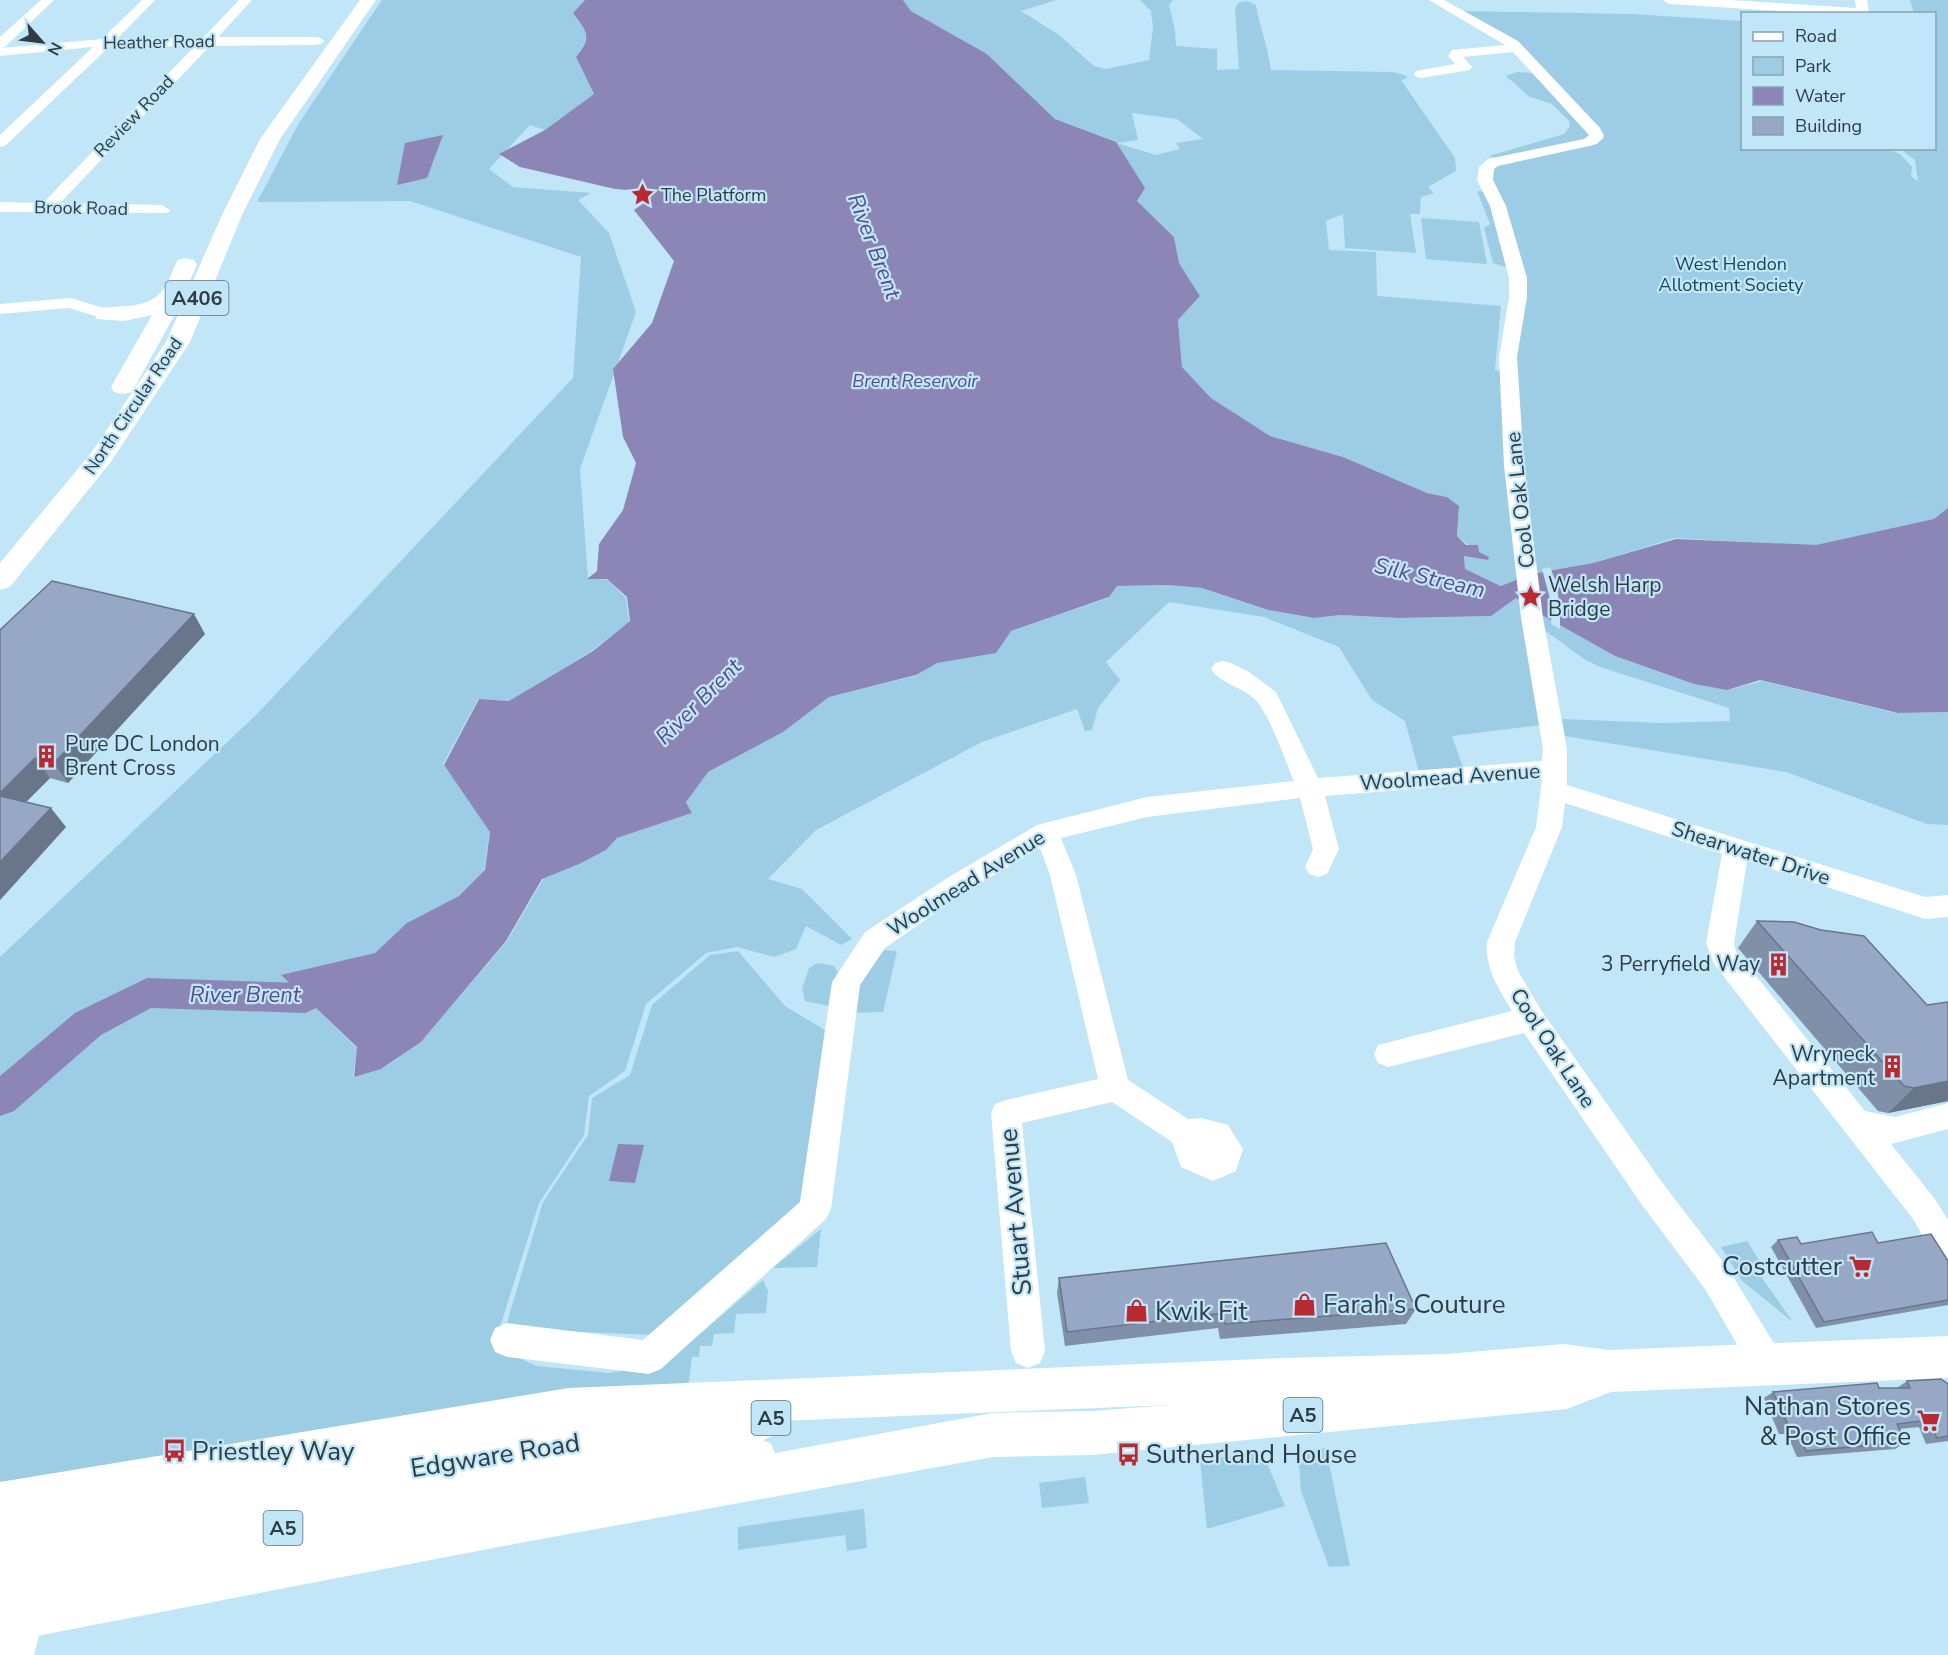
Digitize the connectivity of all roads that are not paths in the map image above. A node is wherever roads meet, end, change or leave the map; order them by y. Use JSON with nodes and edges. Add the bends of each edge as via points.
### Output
{"nodes":[{"id":1,"x":48,"y":0,"type":"edge"},
{"id":2,"x":149,"y":0,"type":"edge"},
{"id":3,"x":246,"y":0,"type":"edge"},
{"id":4,"x":349,"y":0,"type":"edge"},
{"id":5,"x":368,"y":0,"type":"edge"},
{"id":6,"x":1435,"y":0,"type":"edge"},
{"id":7,"x":1669,"y":0,"type":"edge"},
{"id":8,"x":1861,"y":0,"type":"edge"},
{"id":9,"x":1736,"y":2,"type":"edge"},
{"id":10,"x":209,"y":41,"type":"junction"},
{"id":11,"x":318,"y":41,"type":"junction"},
{"id":12,"x":108,"y":42,"type":"junction"},
{"id":13,"x":0,"y":44,"type":"edge"},
{"id":14,"x":1517,"y":48,"type":"junction"},
{"id":15,"x":0,"y":52,"type":"edge"},
{"id":16,"x":1420,"y":74,"type":"dead end"},
{"id":17,"x":0,"y":143,"type":"edge"},
{"id":18,"x":233,"y":165,"type":"dead end"},
{"id":19,"x":0,"y":207,"type":"edge"},
{"id":20,"x":48,"y":207,"type":"junction"},
{"id":21,"x":162,"y":210,"type":"dead end"},
{"id":22,"x":196,"y":241,"type":"dead end"},
{"id":23,"x":175,"y":292,"type":"junction"},
{"id":24,"x":0,"y":309,"type":"edge"},
{"id":25,"x":105,"y":314,"type":"junction"},
{"id":26,"x":134,"y":369,"type":"junction"},
{"id":27,"x":108,"y":409,"type":"dead end"},
{"id":28,"x":0,"y":581,"type":"edge"},
{"id":29,"x":1223,"y":669,"type":"dead end"},
{"id":30,"x":1555,"y":779,"type":"junction"},
{"id":31,"x":1310,"y":788,"type":"junction"},
{"id":32,"x":1046,"y":832,"type":"junction"},
{"id":33,"x":1737,"y":849,"type":"junction"},
{"id":34,"x":1318,"y":867,"type":"dead end"},
{"id":35,"x":1948,"y":906,"type":"edge"},
{"id":36,"x":1531,"y":1019,"type":"junction"},
{"id":37,"x":1388,"y":1054,"type":"dead end"},
{"id":38,"x":1114,"y":1088,"type":"junction"},
{"id":39,"x":1948,"y":1116,"type":"edge"},
{"id":40,"x":1858,"y":1123,"type":"junction"},
{"id":41,"x":1184,"y":1133,"type":"dead end"},
{"id":42,"x":1948,"y":1249,"type":"edge"},
{"id":43,"x":507,"y":1340,"type":"dead end"},
{"id":44,"x":1029,"y":1351,"type":"dead end"},
{"id":45,"x":1946,"y":1363,"type":"edge"},
{"id":46,"x":1768,"y":1365,"type":"junction"},
{"id":47,"x":1609,"y":1371,"type":"junction"},
{"id":48,"x":992,"y":1391,"type":"junction"},
{"id":49,"x":993,"y":1435,"type":"junction"},
{"id":50,"x":0,"y":1504,"type":"edge"},
{"id":51,"x":0,"y":1538,"type":"edge"},
{"id":52,"x":0,"y":1576,"type":"edge"},
{"id":53,"x":13,"y":1630,"type":"edge"}],
"edges":[{"from":1,"to":13,"type":"street"},
{"from":2,"to":12,"type":"street"},
{"from":3,"to":10,"type":"street","name":"Review Road"},
{"from":4,"to":11,"type":"highway"},
{"from":5,"to":28,"type":"highway","name":"North Circular Road","number":"A406","via":[[270,139],[232,215],[178,342],[101,458]]},
{"from":6,"to":14,"type":"street","name":"Cool Oak Lane"},
{"from":7,"to":9,"type":"street"},
{"from":8,"to":9,"type":"street","via":[[1863,12]]},
{"from":10,"to":11,"type":"street","name":"Heather Road"},
{"from":10,"to":12,"type":"street","name":"Heather Road"},
{"from":10,"to":20,"type":"street","name":"Review Road","via":[[159,88]]},
{"from":11,"to":18,"type":"highway","via":[[258,123]]},
{"from":12,"to":15,"type":"street","name":"Heather Road"},
{"from":12,"to":17,"type":"street"},
{"from":14,"to":16,"type":"street","via":[[1457,53],[1455,56],[1465,67]]},
{"from":14,"to":30,"type":"street","name":"Cool Oak Lane","via":[[1597,136],[1592,141],[1493,162],[1487,167],[1485,180],[1498,206],[1518,278],[1508,357],[1514,465],[1532,618],[1549,708]]},
{"from":19,"to":20,"type":"street","name":"Brook Road"},
{"from":20,"to":21,"type":"street","name":"Brook Road"},
{"from":22,"to":23,"type":"highway","name":"North Circular Road","number":"A406"},
{"from":23,"to":25,"type":"highway","via":[[139,313]]},
{"from":23,"to":26,"type":"highway","name":"North Circular Road","number":"A406"},
{"from":24,"to":25,"type":"street","via":[[70,303]]},
{"from":25,"to":26,"type":"highway","via":[[126,329]]},
{"from":26,"to":27,"type":"highway","name":"North Circular Road","number":"A406"},
{"from":29,"to":31,"type":"street","via":[[1268,698]]},
{"from":30,"to":31,"type":"street","name":"Woolmead Avenue"},
{"from":30,"to":33,"type":"street","name":"Shearwater Drive"},
{"from":30,"to":36,"type":"street","name":"Cool Oak Lane","via":[[1549,828],[1501,942],[1505,974]]},
{"from":31,"to":32,"type":"street","name":"Woolmead Avenue","via":[[1147,807]]},
{"from":31,"to":34,"type":"street","via":[[1326,849]]},
{"from":32,"to":38,"type":"street","via":[[1063,875]]},
{"from":32,"to":43,"type":"street","name":"Woolmead Avenue","via":[[958,884],[875,940],[846,982],[815,1209],[649,1357]]},
{"from":33,"to":35,"type":"street","name":"Shearwater Drive","via":[[1925,908]]},
{"from":33,"to":40,"type":"street","via":[[1720,943],[1724,956]]},
{"from":36,"to":37,"type":"street"},
{"from":36,"to":46,"type":"street","name":"Cool Oak Lane","via":[[1653,1195],[1716,1278]]},
{"from":38,"to":41,"type":"street"},
{"from":38,"to":44,"type":"street","name":"Stuart Avenue","via":[[1006,1113]]},
{"from":39,"to":40,"type":"street","via":[[1895,1131]]},
{"from":40,"to":42,"type":"street","via":[[1924,1209]]},
{"from":45,"to":46,"type":"main road","number":"A5"},
{"from":46,"to":47,"type":"main road","number":"A5"},
{"from":47,"to":48,"type":"main road","number":"A5","via":[[1564,1365],[1446,1375]]},
{"from":47,"to":49,"type":"main road","number":"A5","via":[[1567,1388],[1103,1432]]},
{"from":48,"to":50,"type":"main road","via":[[569,1409]]},
{"from":48,"to":51,"type":"main road","name":"Edgware Road","number":"A5","via":[[550,1445]]},
{"from":49,"to":52,"type":"main road","name":"Edgware Road","number":"A5","via":[[566,1479]]},
{"from":49,"to":53,"type":"main road","via":[[514,1522]]}]}
